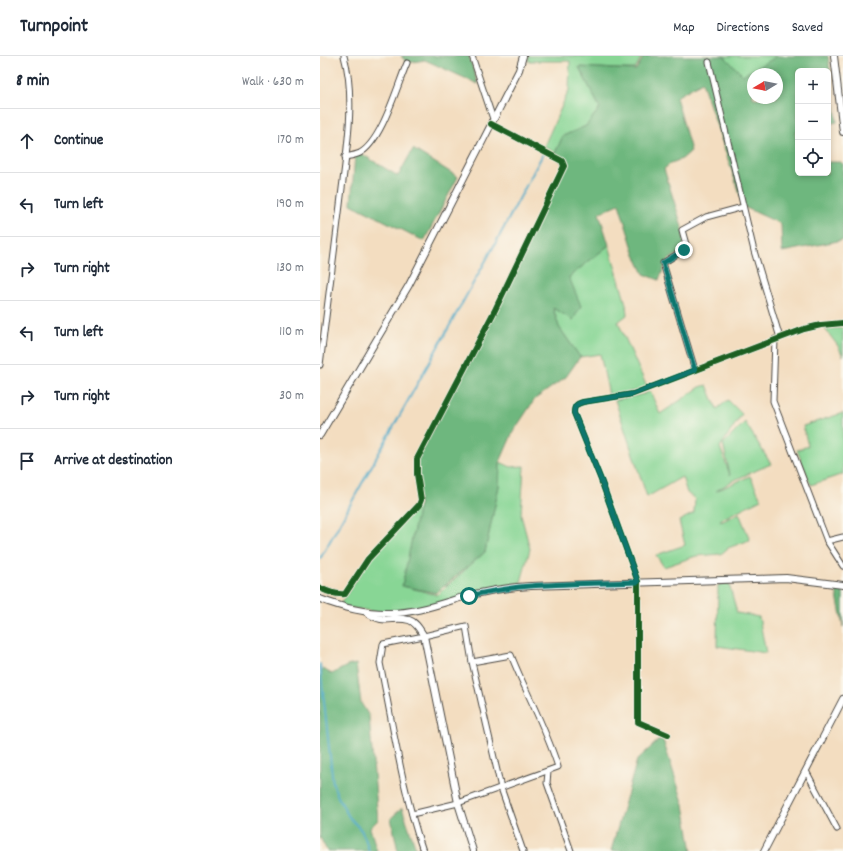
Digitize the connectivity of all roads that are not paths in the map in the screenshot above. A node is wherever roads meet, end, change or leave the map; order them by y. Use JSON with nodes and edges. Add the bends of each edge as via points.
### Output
{"nodes":[{"id":1,"x":344,"y":56,"type":"edge"},
{"id":2,"x":472,"y":56,"type":"edge"},
{"id":3,"x":523,"y":56,"type":"edge"},
{"id":4,"x":834,"y":56,"type":"edge"},
{"id":5,"x":709,"y":62,"type":"dead end"},
{"id":6,"x":407,"y":63,"type":"dead end"},
{"id":7,"x":492,"y":122,"type":"junction"},
{"id":8,"x":843,"y":132,"type":"edge"},
{"id":9,"x":346,"y":157,"type":"junction"},
{"id":10,"x":743,"y":207,"type":"junction"},
{"id":11,"x":843,"y":323,"type":"edge"},
{"id":12,"x":777,"y":338,"type":"junction"},
{"id":13,"x":320,"y":365,"type":"edge"},
{"id":14,"x":695,"y":370,"type":"junction"},
{"id":15,"x":320,"y":435,"type":"edge"},
{"id":16,"x":843,"y":537,"type":"edge"},
{"id":17,"x":827,"y":541,"type":"junction"},
{"id":18,"x":843,"y":566,"type":"edge"},
{"id":19,"x":638,"y":582,"type":"junction"},
{"id":20,"x":843,"y":585,"type":"edge"},
{"id":21,"x":320,"y":588,"type":"edge"},
{"id":22,"x":320,"y":599,"type":"edge"},
{"id":23,"x":365,"y":612,"type":"junction"},
{"id":24,"x":424,"y":636,"type":"junction"},
{"id":25,"x":472,"y":662,"type":"junction"},
{"id":26,"x":843,"y":699,"type":"edge"},
{"id":27,"x":668,"y":735,"type":"dead end"},
{"id":28,"x":806,"y":771,"type":"junction"},
{"id":29,"x":548,"y":772,"type":"junction"},
{"id":30,"x":501,"y":788,"type":"junction"},
{"id":31,"x":458,"y":803,"type":"junction"},
{"id":32,"x":412,"y":814,"type":"junction"},
{"id":33,"x":836,"y":829,"type":"dead end"},
{"id":34,"x":423,"y":851,"type":"edge"},
{"id":35,"x":473,"y":851,"type":"edge"},
{"id":36,"x":523,"y":851,"type":"edge"},
{"id":37,"x":571,"y":851,"type":"edge"},
{"id":38,"x":764,"y":851,"type":"edge"}],
"edges":[{"from":1,"to":9,"type":"street","via":[[349,88]]},
{"from":2,"to":7,"type":"street"},
{"from":3,"to":7,"type":"street","via":[[520,70]]},
{"from":4,"to":8,"type":"street"},
{"from":5,"to":10,"type":"street"},
{"from":6,"to":9,"type":"street","via":[[380,130],[373,141],[360,153]]},
{"from":7,"to":15,"type":"street","via":[[409,285]]},
{"from":7,"to":21,"type":"street","via":[[562,161],[564,166],[494,312],[417,459],[421,500],[419,506],[368,559],[345,594]]},
{"from":9,"to":13,"type":"street"},
{"from":10,"to":12,"type":"street"},
{"from":10,"to":14,"type":"street","via":[[706,217],[682,230],[687,248],[663,263]]},
{"from":11,"to":12,"type":"street","via":[[821,325]]},
{"from":12,"to":14,"type":"street"},
{"from":12,"to":17,"type":"street","via":[[773,401]]},
{"from":14,"to":19,"type":"street","via":[[633,394],[577,403],[574,408]]},
{"from":16,"to":17,"type":"street"},
{"from":17,"to":18,"type":"street"},
{"from":19,"to":20,"type":"street","via":[[786,578]]},
{"from":19,"to":23,"type":"street","via":[[509,587],[412,611],[385,614]]},
{"from":19,"to":27,"type":"street","via":[[638,722]]},
{"from":22,"to":23,"type":"street"},
{"from":23,"to":24,"type":"street","via":[[383,620],[410,620]]},
{"from":24,"to":25,"type":"street","via":[[466,626]]},
{"from":24,"to":31,"type":"street"},
{"from":24,"to":32,"type":"street","via":[[383,644],[380,663]]},
{"from":25,"to":29,"type":"street","via":[[511,655],[521,682],[551,743],[558,767]]},
{"from":25,"to":30,"type":"street"},
{"from":26,"to":28,"type":"street"},
{"from":28,"to":33,"type":"street"},
{"from":28,"to":38,"type":"street"},
{"from":29,"to":30,"type":"street"},
{"from":29,"to":37,"type":"street","via":[[548,783]]},
{"from":30,"to":31,"type":"street"},
{"from":30,"to":36,"type":"street"},
{"from":31,"to":32,"type":"street"},
{"from":31,"to":35,"type":"street"},
{"from":32,"to":34,"type":"street"}]}
